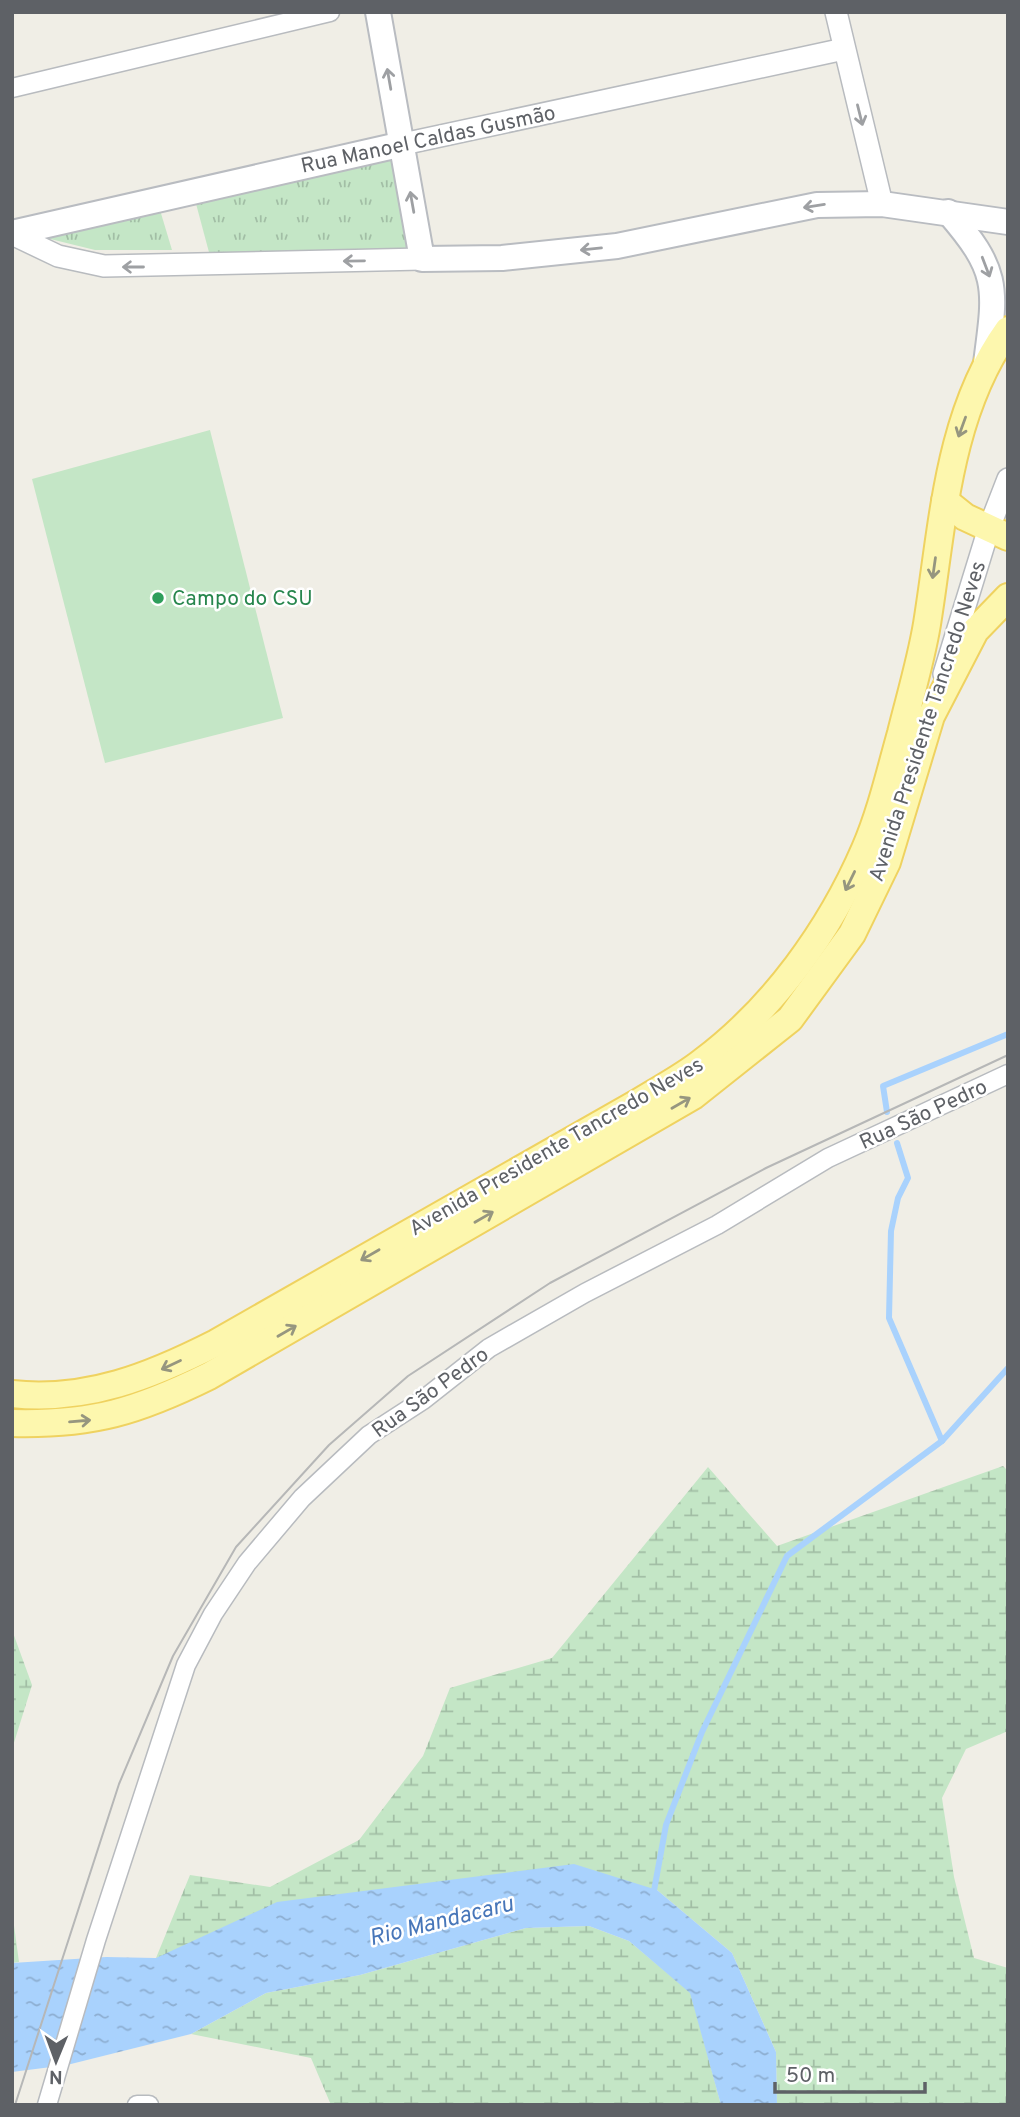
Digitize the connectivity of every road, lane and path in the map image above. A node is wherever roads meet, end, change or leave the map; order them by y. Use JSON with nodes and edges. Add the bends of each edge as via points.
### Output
{"nodes":[{"id":1,"x":330,"y":12,"type":"edge"},
{"id":2,"x":378,"y":12,"type":"edge"},
{"id":3,"x":836,"y":12,"type":"edge"},
{"id":4,"x":844,"y":49,"type":"junction"},
{"id":5,"x":12,"y":88,"type":"edge"},
{"id":6,"x":403,"y":144,"type":"junction"},
{"id":7,"x":882,"y":204,"type":"junction"},
{"id":8,"x":948,"y":212,"type":"junction"},
{"id":9,"x":1008,"y":222,"type":"edge"},
{"id":10,"x":12,"y":234,"type":"edge"},
{"id":11,"x":422,"y":259,"type":"junction"},
{"id":12,"x":1008,"y":330,"type":"edge"},
{"id":13,"x":986,"y":363,"type":"junction"},
{"id":14,"x":1008,"y":479,"type":"edge"},
{"id":15,"x":945,"y":500,"type":"junction"},
{"id":16,"x":998,"y":533,"type":"edge"},
{"id":17,"x":1008,"y":597,"type":"edge"},
{"id":18,"x":930,"y":716,"type":"junction"},
{"id":19,"x":1008,"y":1074,"type":"edge"},
{"id":20,"x":12,"y":1394,"type":"edge"},
{"id":21,"x":12,"y":1423,"type":"edge"},
{"id":22,"x":48,"y":2101,"type":"edge"},
{"id":23,"x":137,"y":2105,"type":"edge"},
{"id":24,"x":149,"y":2105,"type":"edge"}],
"edges":[{"from":1,"to":5,"type":"street"},
{"from":6,"to":2,"type":"main road","one_way":true},
{"from":3,"to":4,"type":"street"},
{"from":4,"to":6,"type":"street","name":"Rua Manoel Caldas Gusmão"},
{"from":4,"to":7,"type":"street","one_way":true},
{"from":6,"to":10,"type":"main road","name":"Rua Manoel Caldas Gusmão"},
{"from":11,"to":6,"type":"main road","one_way":true},
{"from":7,"to":8,"type":"main road"},
{"from":7,"to":11,"type":"main road","one_way":true,"via":[[817,205],[617,246],[502,258]]},
{"from":8,"to":9,"type":"main road"},
{"from":8,"to":13,"type":"main road","name":"Avenida Presidente Tancredo Neves","one_way":true,"via":[[972,239],[990,271],[992,310]]},
{"from":11,"to":10,"type":"street","one_way":true,"via":[[104,266],[58,257]]},
{"from":12,"to":13,"type":"main road","name":"Avenida Presidente Tancredo Neves"},
{"from":13,"to":15,"type":"main road","name":"Avenida Presidente Tancredo Neves","one_way":true,"via":[[957,443]]},
{"from":14,"to":16,"type":"street","name":"Avenida Presidente Tancredo Neves"},
{"from":15,"to":16,"type":"main road","via":[[965,517]]},
{"from":15,"to":20,"type":"main road","name":"Avenida Presidente Tancredo Neves","one_way":true,"via":[[923,639],[866,849],[816,942],[735,1035],[701,1063],[639,1102],[170,1366],[122,1385],[86,1392]]},
{"from":16,"to":18,"type":"street","name":"Avenida Presidente Tancredo Neves"},
{"from":17,"to":18,"type":"main road","via":[[975,631]]},
{"from":21,"to":18,"type":"main road","name":"Avenida Presidente Tancredo Neves","one_way":true,"via":[[95,1419],[136,1409],[209,1376],[693,1096],[752,1053],[790,1019],[852,934],[887,862]]},
{"from":19,"to":22,"type":"street","name":"Rua São Pedro","via":[[828,1158],[717,1225],[489,1348],[369,1435],[302,1498],[247,1563],[186,1665]]},
{"from":23,"to":24,"type":"street"}]}
